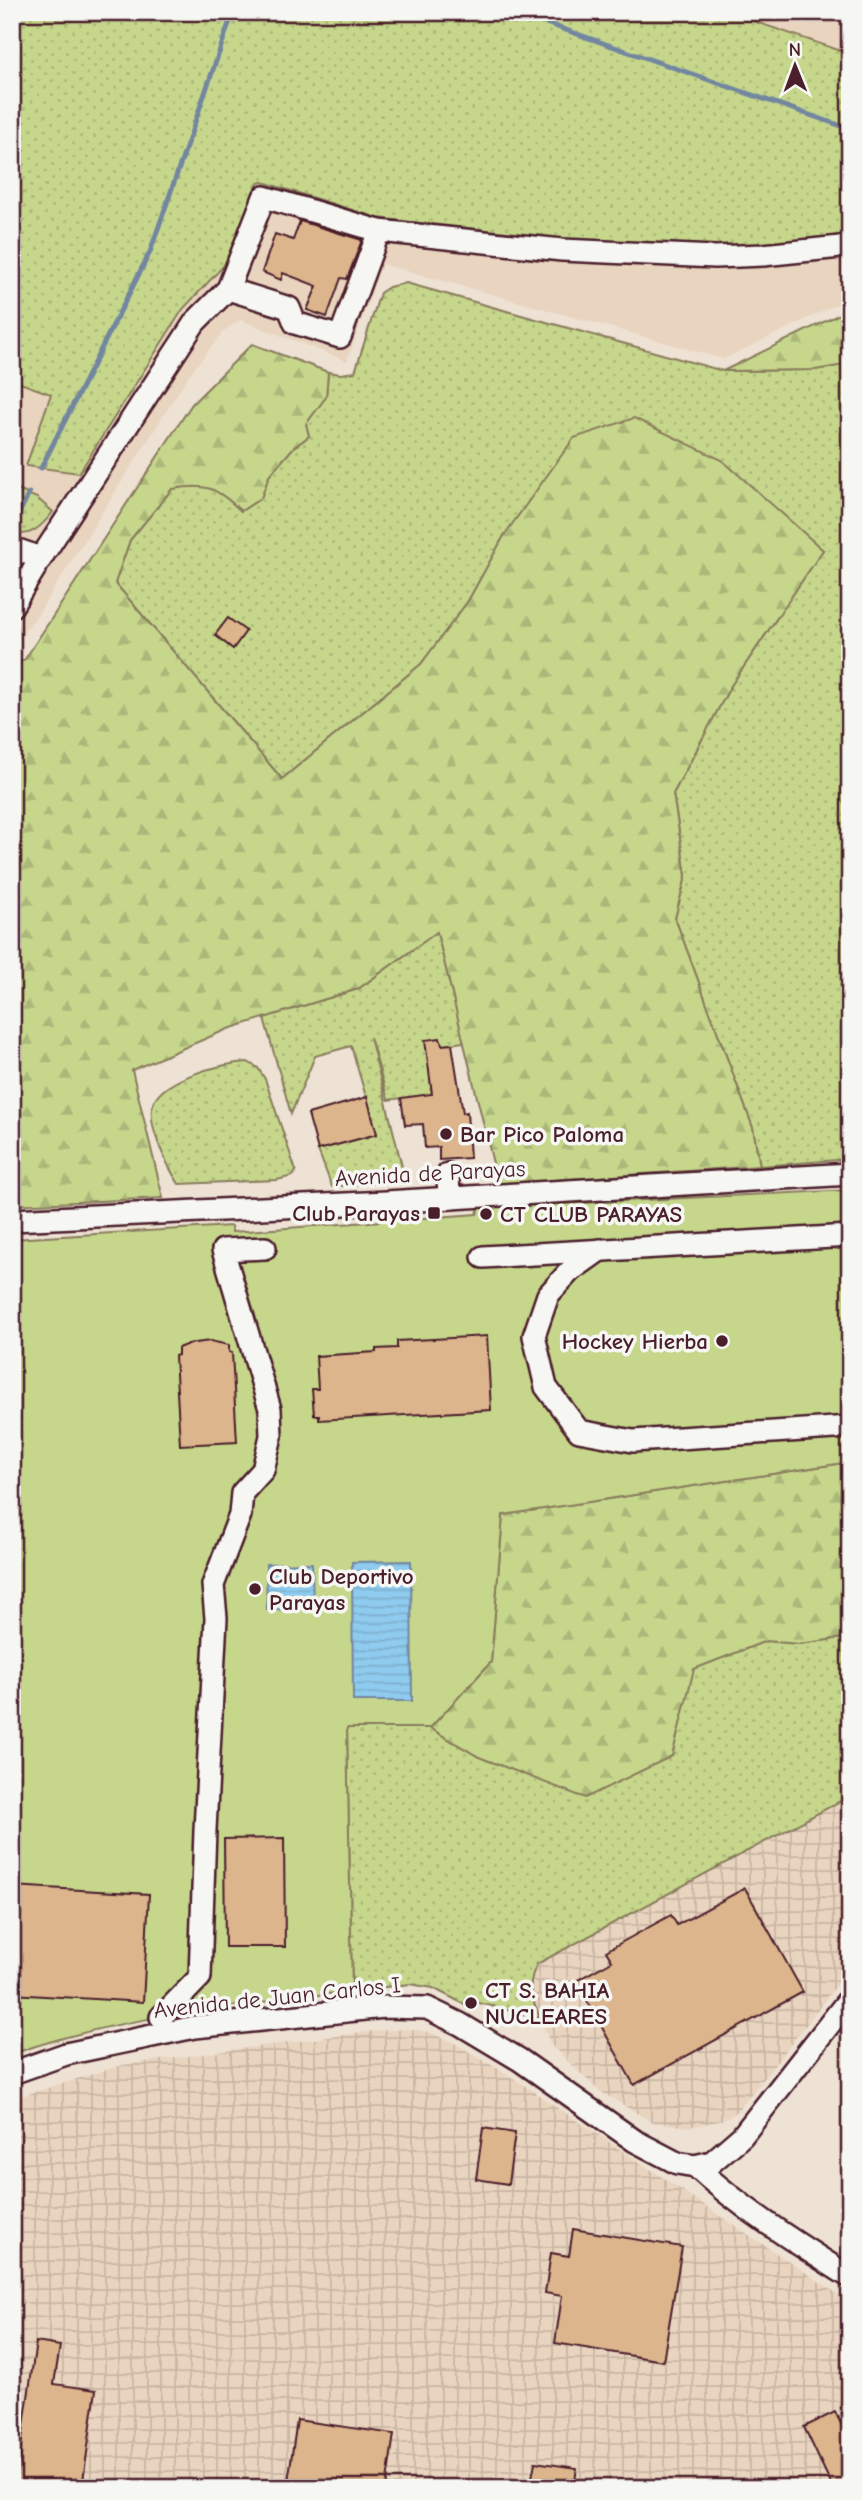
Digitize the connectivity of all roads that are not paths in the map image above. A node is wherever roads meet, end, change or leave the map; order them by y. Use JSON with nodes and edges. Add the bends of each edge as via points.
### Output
{"nodes":[{"id":1,"x":380,"y":231,"type":"junction"},
{"id":2,"x":850,"y":246,"type":"edge"},
{"id":3,"x":228,"y":289,"type":"junction"},
{"id":4,"x":12,"y":548,"type":"edge"},
{"id":5,"x":41,"y":558,"type":"junction"},
{"id":6,"x":12,"y":606,"type":"edge"},
{"id":7,"x":448,"y":1174,"type":"dead end"},
{"id":8,"x":850,"y":1174,"type":"edge"},
{"id":9,"x":449,"y":1198,"type":"junction"},
{"id":10,"x":12,"y":1220,"type":"edge"},
{"id":11,"x":850,"y":1236,"type":"edge"},
{"id":12,"x":265,"y":1248,"type":"dead end"},
{"id":13,"x":600,"y":1250,"type":"junction"},
{"id":14,"x":483,"y":1256,"type":"dead end"},
{"id":15,"x":850,"y":1427,"type":"edge"},
{"id":16,"x":850,"y":1998,"type":"edge"},
{"id":17,"x":161,"y":2017,"type":"dead end"},
{"id":18,"x":12,"y":2073,"type":"edge"},
{"id":19,"x":695,"y":2166,"type":"junction"},
{"id":20,"x":850,"y":2277,"type":"edge"}],
"edges":[{"from":1,"to":2,"type":"street","via":[[562,250],[715,257]]},
{"from":1,"to":3,"type":"street","via":[[264,197]]},
{"from":1,"to":3,"type":"street","via":[[340,337],[295,323],[289,308]]},
{"from":3,"to":5,"type":"street","via":[[195,322],[156,377]]},
{"from":4,"to":5,"type":"street"},
{"from":5,"to":6,"type":"street"},
{"from":7,"to":9,"type":"street"},
{"from":8,"to":9,"type":"street","name":"Avenida de Parayas"},
{"from":9,"to":10,"type":"street","name":"Avenida de Parayas"},
{"from":11,"to":13,"type":"street"},
{"from":12,"to":17,"type":"street","via":[[223,1250],[270,1409],[271,1436],[263,1470],[242,1493],[240,1515],[213,1585],[216,1618],[200,1977]]},
{"from":13,"to":14,"type":"street"},
{"from":13,"to":15,"type":"street","via":[[569,1272],[548,1295],[534,1336],[546,1387],[579,1431],[633,1441]]},
{"from":16,"to":19,"type":"street","via":[[742,2136],[712,2162]]},
{"from":18,"to":19,"type":"street","name":"Avenida de Juan Carlos I","via":[[65,2054],[195,2027],[384,2007],[427,2008],[520,2060],[635,2141],[677,2163]]},
{"from":19,"to":20,"type":"street","via":[[797,2244]]}]}
